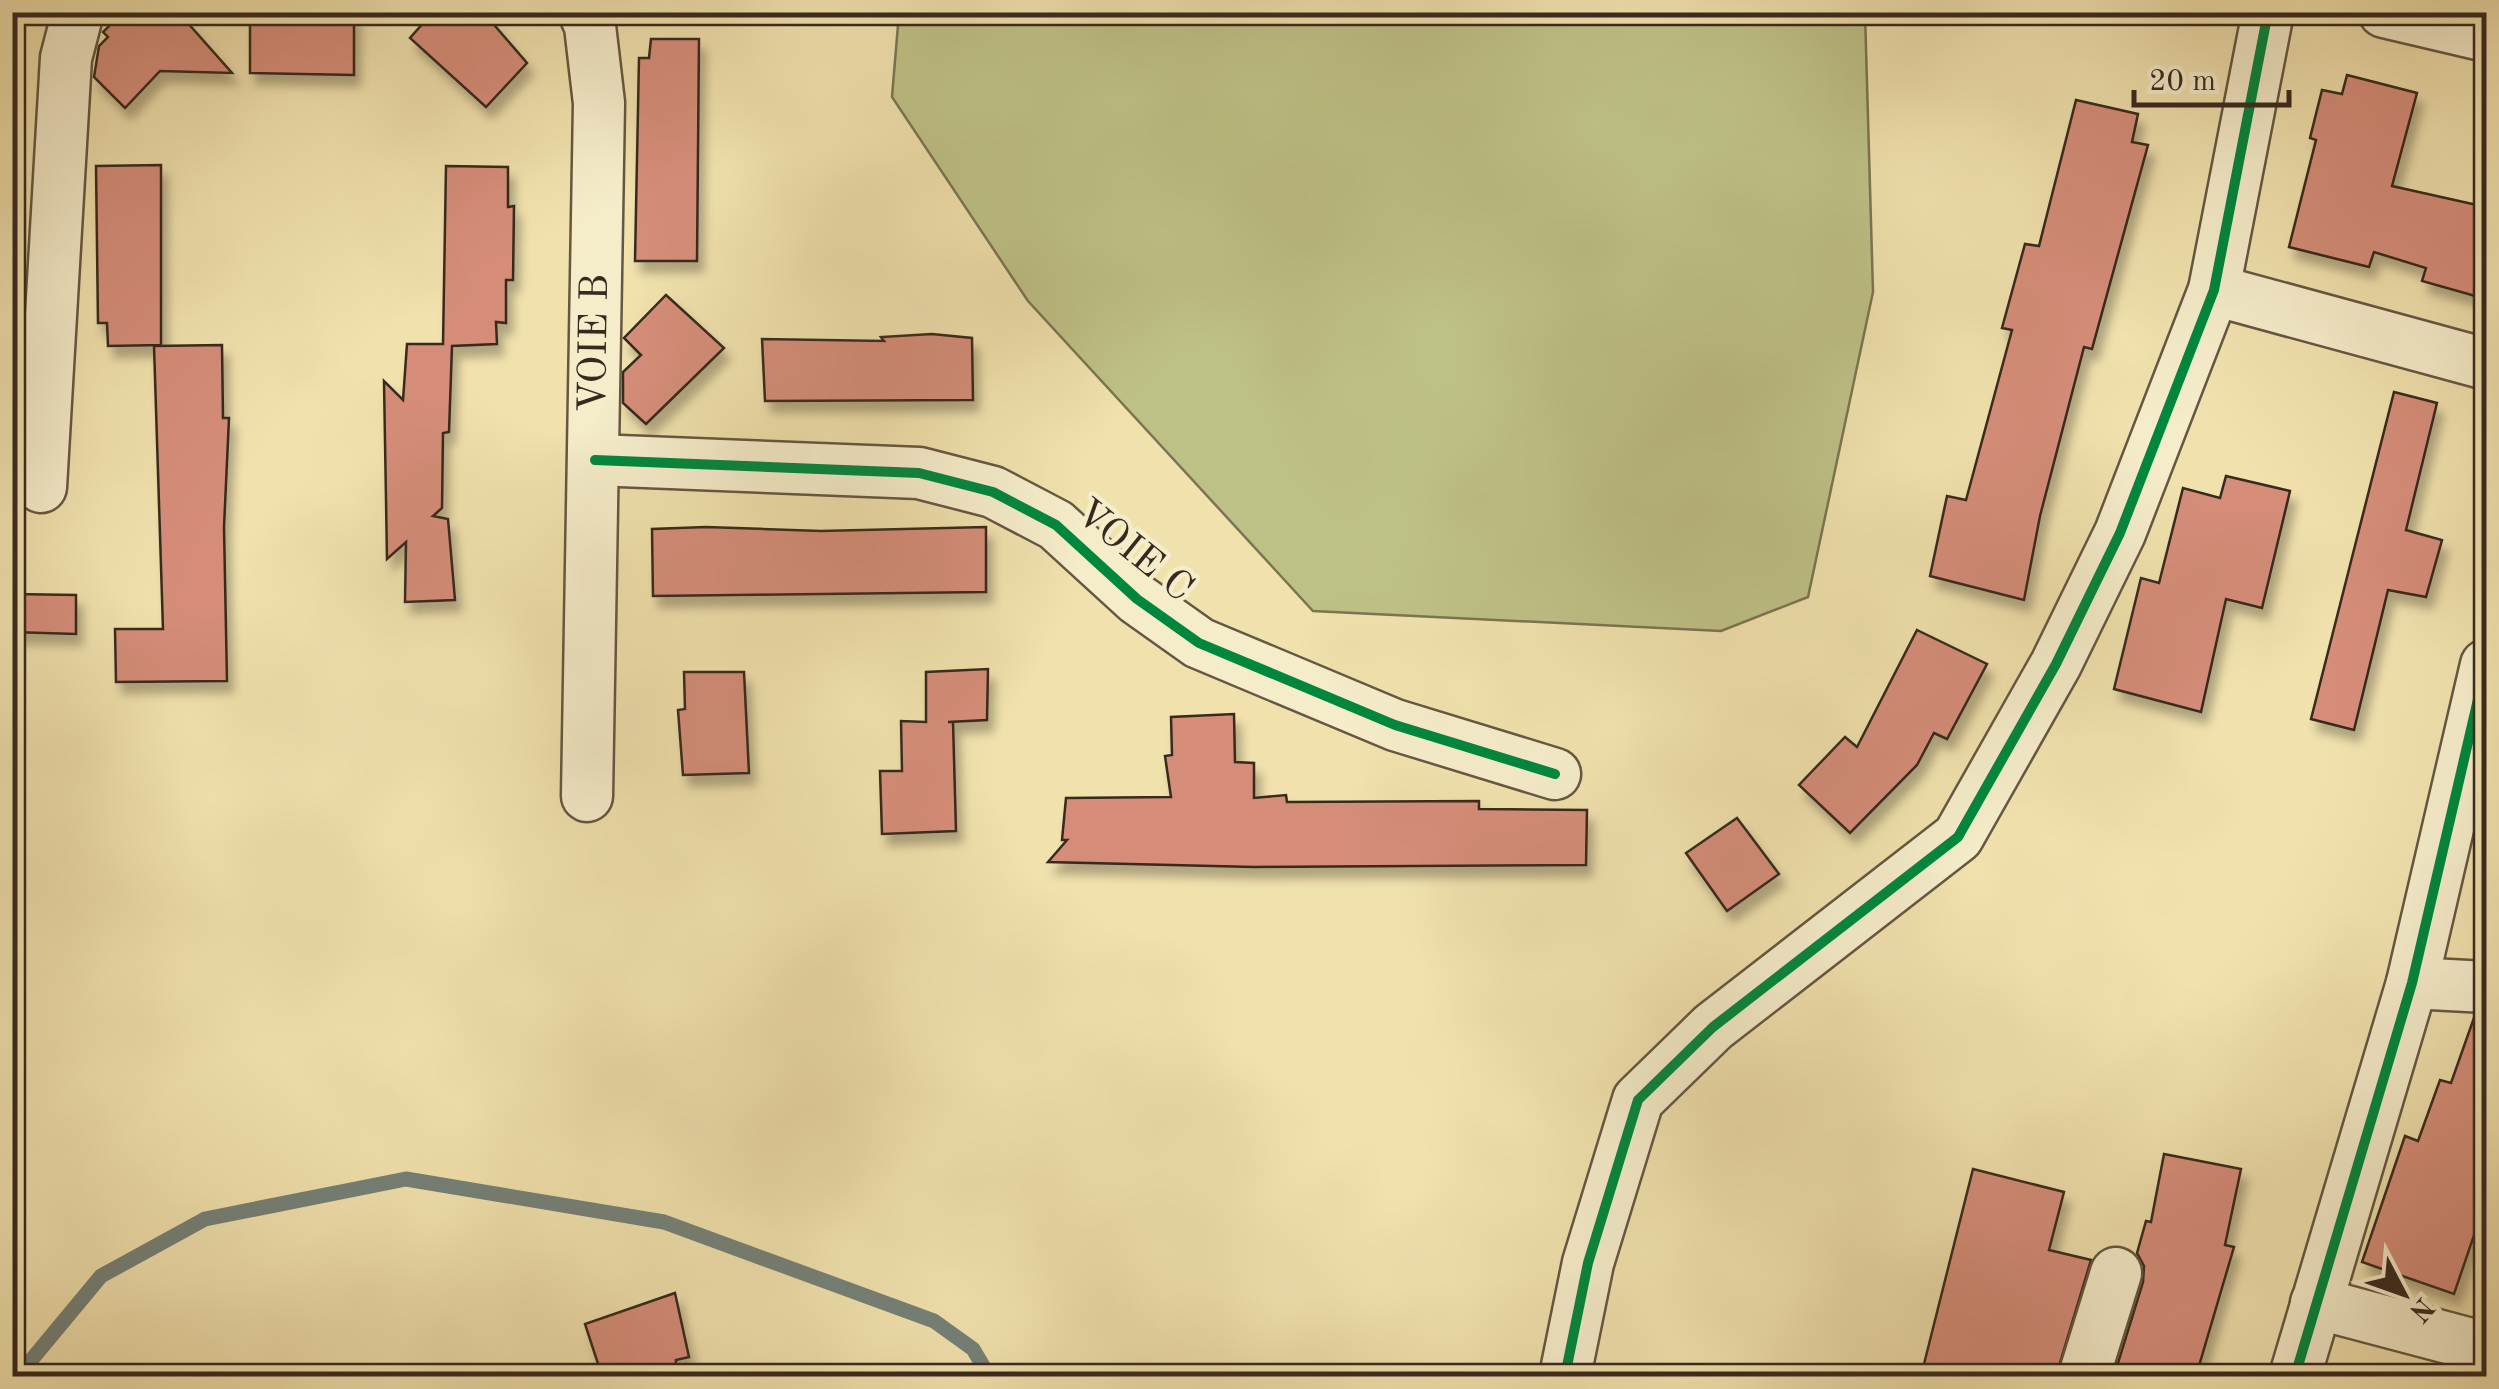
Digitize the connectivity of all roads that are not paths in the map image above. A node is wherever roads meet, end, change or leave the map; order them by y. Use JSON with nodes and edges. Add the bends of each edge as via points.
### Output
{"nodes":[{"id":1,"x":78,"y":12,"type":"edge"},
{"id":2,"x":584,"y":12,"type":"edge"},
{"id":3,"x":2268,"y":12,"type":"edge"},
{"id":4,"x":2384,"y":12,"type":"edge"},
{"id":5,"x":2486,"y":36,"type":"edge"},
{"id":6,"x":2214,"y":290,"type":"junction"},
{"id":7,"x":2486,"y":364,"type":"edge"},
{"id":8,"x":594,"y":460,"type":"junction"},
{"id":9,"x":41,"y":487,"type":"dead end"},
{"id":10,"x":2486,"y":664,"type":"edge"},
{"id":11,"x":1555,"y":774,"type":"dead end"},
{"id":12,"x":587,"y":796,"type":"dead end"},
{"id":13,"x":2412,"y":983,"type":"junction"},
{"id":14,"x":2486,"y":987,"type":"edge"},
{"id":15,"x":2116,"y":1273,"type":"dead end"},
{"id":16,"x":2316,"y":1304,"type":"junction"},
{"id":17,"x":2486,"y":1348,"type":"edge"},
{"id":18,"x":1565,"y":1376,"type":"edge"},
{"id":19,"x":2084,"y":1376,"type":"edge"},
{"id":20,"x":2295,"y":1376,"type":"edge"}],
"edges":[{"from":1,"to":9,"type":"street","via":[[66,58]]},
{"from":2,"to":8,"type":"street","name":"VOIE B","via":[[599,103]]},
{"from":3,"to":6,"type":"street"},
{"from":4,"to":5,"type":"street"},
{"from":6,"to":7,"type":"street"},
{"from":6,"to":18,"type":"street","via":[[2120,533],[2056,664],[1958,837],[1713,1027],[1638,1100],[1588,1263]]},
{"from":8,"to":11,"type":"street","name":"VOIE C","via":[[918,473],[993,492],[1056,525],[1136,598],[1198,643],[1395,725]]},
{"from":8,"to":12,"type":"street","name":"VOIE B"},
{"from":10,"to":13,"type":"street"},
{"from":13,"to":14,"type":"street"},
{"from":13,"to":16,"type":"street"},
{"from":15,"to":19,"type":"street"},
{"from":16,"to":17,"type":"street"},
{"from":16,"to":20,"type":"street"}]}
